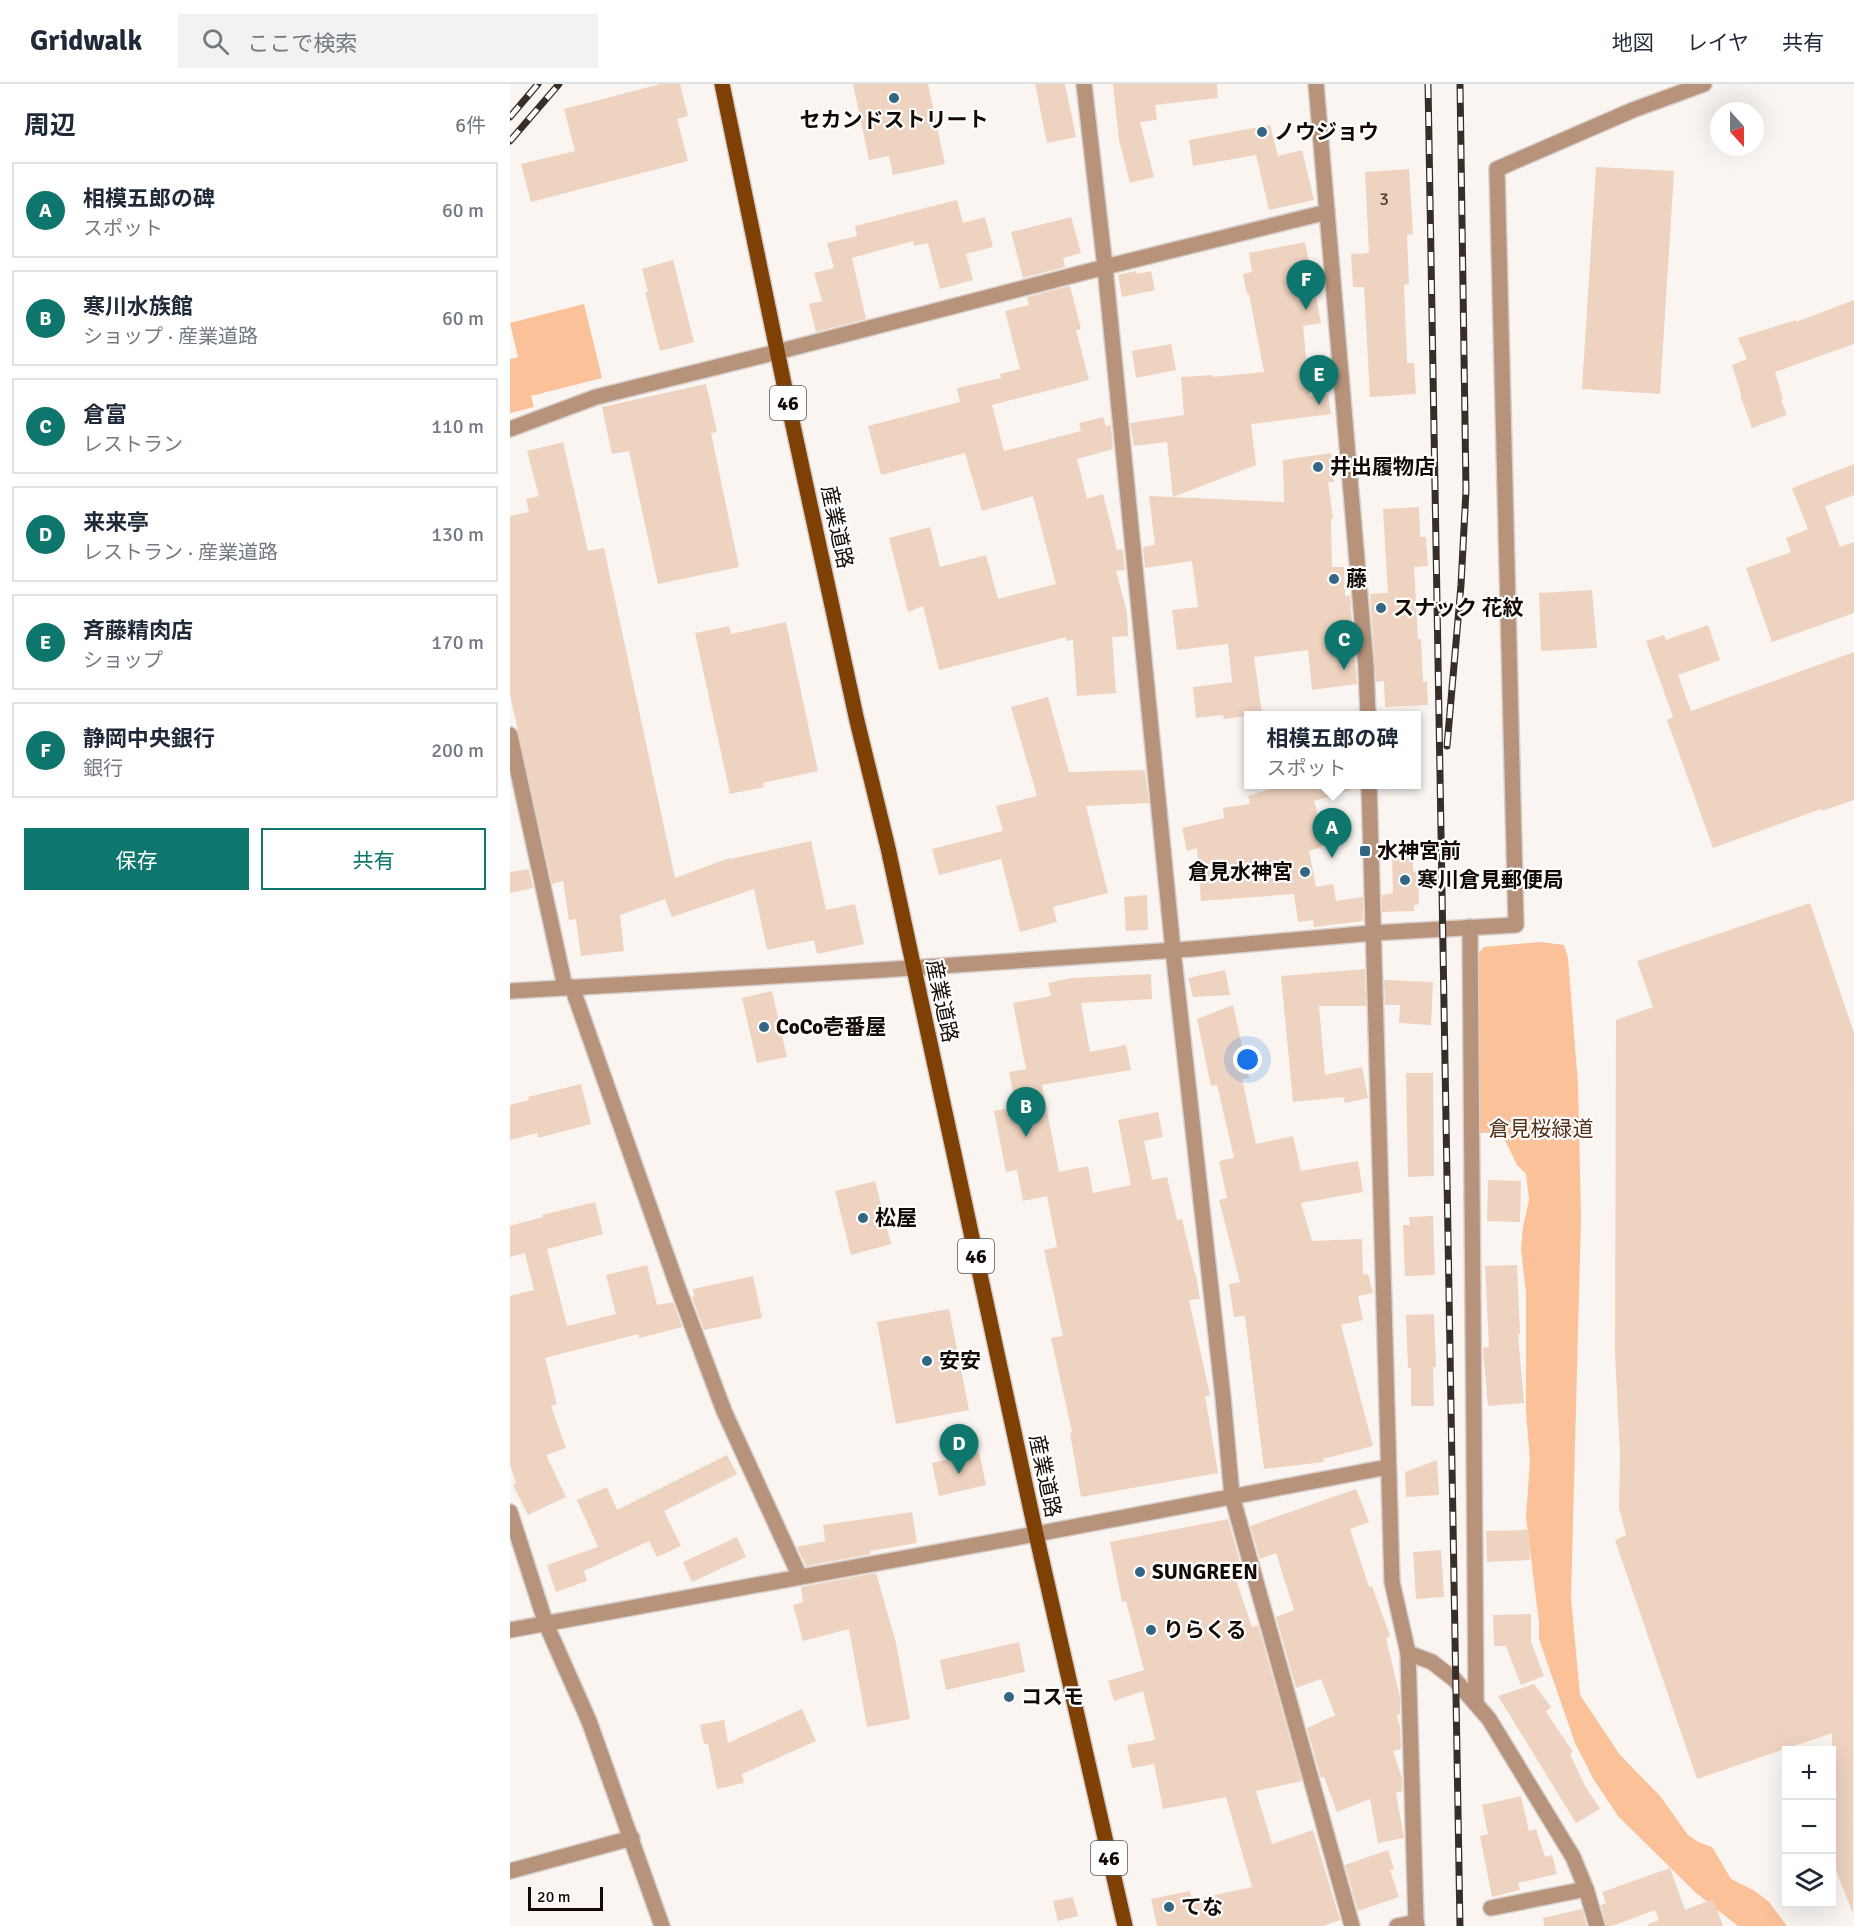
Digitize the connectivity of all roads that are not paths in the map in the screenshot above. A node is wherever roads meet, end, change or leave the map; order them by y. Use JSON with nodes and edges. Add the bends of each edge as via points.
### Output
{"nodes":[{"id":1,"x":723,"y":84,"type":"edge"},
{"id":2,"x":1084,"y":84,"type":"edge"},
{"id":3,"x":1316,"y":84,"type":"edge"},
{"id":4,"x":1704,"y":84,"type":"edge"},
{"id":5,"x":1327,"y":212,"type":"junction"},
{"id":6,"x":1105,"y":267,"type":"junction"},
{"id":7,"x":777,"y":352,"type":"junction"},
{"id":8,"x":510,"y":429,"type":"edge"},
{"id":9,"x":1368,"y":711,"type":"edge"},
{"id":10,"x":510,"y":735,"type":"edge"},
{"id":11,"x":1369,"y":789,"type":"edge"},
{"id":12,"x":1470,"y":927,"type":"junction"},
{"id":13,"x":1373,"y":933,"type":"junction"},
{"id":14,"x":1173,"y":950,"type":"junction"},
{"id":15,"x":913,"y":967,"type":"junction"},
{"id":16,"x":568,"y":987,"type":"junction"},
{"id":17,"x":510,"y":991,"type":"edge"},
{"id":18,"x":1388,"y":1467,"type":"junction"},
{"id":19,"x":1232,"y":1496,"type":"junction"},
{"id":20,"x":510,"y":1512,"type":"edge"},
{"id":21,"x":1036,"y":1534,"type":"junction"},
{"id":22,"x":800,"y":1576,"type":"junction"},
{"id":23,"x":546,"y":1624,"type":"junction"},
{"id":24,"x":510,"y":1630,"type":"edge"},
{"id":25,"x":1408,"y":1653,"type":"junction"},
{"id":26,"x":1476,"y":1702,"type":"junction"},
{"id":27,"x":632,"y":1838,"type":"junction"},
{"id":28,"x":510,"y":1871,"type":"edge"},
{"id":29,"x":1586,"y":1888,"type":"junction"},
{"id":30,"x":1491,"y":1908,"type":"dead end"},
{"id":31,"x":1417,"y":1924,"type":"edge"},
{"id":32,"x":662,"y":1926,"type":"edge"},
{"id":33,"x":1125,"y":1926,"type":"edge"},
{"id":34,"x":1352,"y":1926,"type":"edge"},
{"id":35,"x":1397,"y":1926,"type":"edge"},
{"id":36,"x":1597,"y":1926,"type":"edge"}],
"edges":[{"from":1,"to":7,"type":"main road","name":"産業道路","number":"46"},
{"from":2,"to":6,"type":"street"},
{"from":3,"to":5,"type":"street"},
{"from":4,"to":12,"type":"street","via":[[1497,169],[1516,926]]},
{"from":5,"to":6,"type":"street"},
{"from":5,"to":9,"type":"street"},
{"from":6,"to":7,"type":"street"},
{"from":6,"to":14,"type":"street"},
{"from":7,"to":8,"type":"street","via":[[596,397]]},
{"from":7,"to":15,"type":"main road","name":"産業道路","number":"46"},
{"from":10,"to":16,"type":"street"},
{"from":11,"to":13,"type":"street"},
{"from":12,"to":13,"type":"street"},
{"from":12,"to":26,"type":"street"},
{"from":13,"to":14,"type":"street"},
{"from":13,"to":18,"type":"street"},
{"from":14,"to":15,"type":"street"},
{"from":14,"to":19,"type":"street"},
{"from":15,"to":16,"type":"street"},
{"from":15,"to":21,"type":"main road","name":"産業道路","number":"46"},
{"from":16,"to":17,"type":"street"},
{"from":16,"to":22,"type":"street","via":[[724,1411]]},
{"from":18,"to":19,"type":"street"},
{"from":18,"to":25,"type":"street","via":[[1392,1582]]},
{"from":19,"to":21,"type":"street"},
{"from":19,"to":34,"type":"street"},
{"from":20,"to":23,"type":"street"},
{"from":21,"to":22,"type":"street"},
{"from":21,"to":33,"type":"main road","name":"産業道路","number":"46"},
{"from":22,"to":23,"type":"street"},
{"from":23,"to":24,"type":"street"},
{"from":23,"to":27,"type":"street","via":[[589,1721]]},
{"from":25,"to":26,"type":"street","via":[[1432,1662]]},
{"from":25,"to":31,"type":"street"},
{"from":26,"to":29,"type":"street","via":[[1573,1857]]},
{"from":27,"to":28,"type":"street"},
{"from":27,"to":32,"type":"street"},
{"from":29,"to":30,"type":"street"},
{"from":29,"to":36,"type":"street"},
{"from":31,"to":35,"type":"street"}]}
